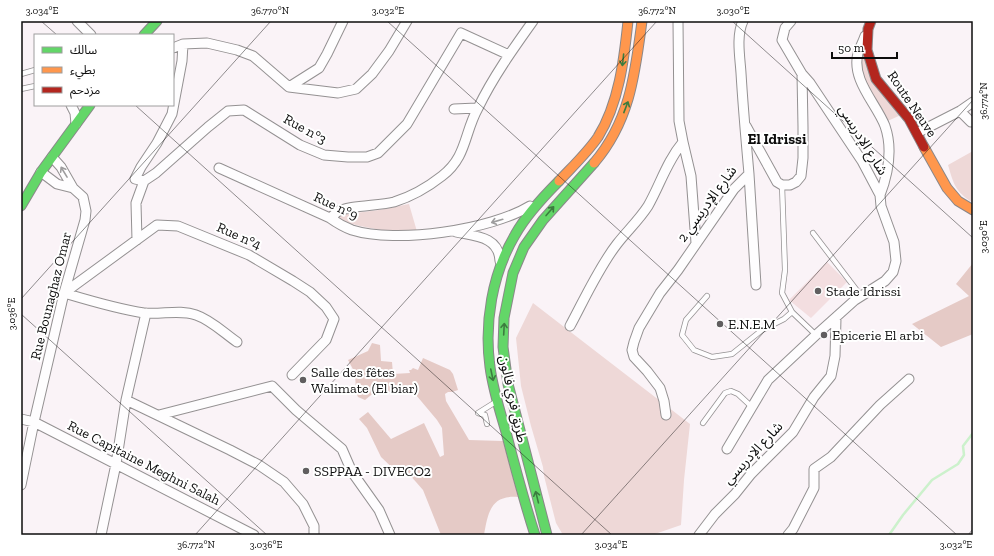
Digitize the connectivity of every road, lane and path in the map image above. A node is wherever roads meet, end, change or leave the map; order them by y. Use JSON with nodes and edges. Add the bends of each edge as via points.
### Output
{"nodes":[{"id":1,"x":77,"y":21,"type":"edge"},
{"id":2,"x":157,"y":21,"type":"edge"},
{"id":3,"x":343,"y":21,"type":"edge"},
{"id":4,"x":407,"y":21,"type":"edge"},
{"id":5,"x":533,"y":21,"type":"edge"},
{"id":6,"x":628,"y":21,"type":"edge"},
{"id":7,"x":642,"y":21,"type":"edge"},
{"id":8,"x":682,"y":21,"type":"edge"},
{"id":9,"x":742,"y":21,"type":"edge"},
{"id":10,"x":791,"y":21,"type":"edge"},
{"id":11,"x":869,"y":25,"type":"edge"},
{"id":12,"x":678,"y":26,"type":"edge"},
{"id":13,"x":90,"y":34,"type":"edge"},
{"id":14,"x":145,"y":34,"type":"edge"},
{"id":15,"x":183,"y":44,"type":"junction"},
{"id":16,"x":174,"y":48,"type":"edge"},
{"id":17,"x":509,"y":54,"type":"junction"},
{"id":18,"x":34,"y":70,"type":"edge"},
{"id":19,"x":21,"y":74,"type":"edge"},
{"id":20,"x":802,"y":74,"type":"junction"},
{"id":21,"x":34,"y":86,"type":"edge"},
{"id":22,"x":288,"y":87,"type":"junction"},
{"id":23,"x":21,"y":89,"type":"edge"},
{"id":24,"x":973,"y":102,"type":"edge"},
{"id":25,"x":174,"y":103,"type":"edge"},
{"id":26,"x":72,"y":106,"type":"edge"},
{"id":27,"x":89,"y":106,"type":"edge"},
{"id":28,"x":174,"y":106,"type":"edge"},
{"id":29,"x":477,"y":108,"type":"junction"},
{"id":30,"x":454,"y":109,"type":"dead end"},
{"id":31,"x":960,"y":110,"type":"junction"},
{"id":32,"x":744,"y":122,"type":"junction"},
{"id":33,"x":971,"y":122,"type":"dead end"},
{"id":34,"x":76,"y":124,"type":"junction"},
{"id":35,"x":917,"y":133,"type":"junction"},
{"id":36,"x":683,"y":142,"type":"junction"},
{"id":37,"x":52,"y":157,"type":"junction"},
{"id":38,"x":218,"y":168,"type":"dead end"},
{"id":39,"x":41,"y":172,"type":"junction"},
{"id":40,"x":750,"y":174,"type":"junction"},
{"id":41,"x":144,"y":181,"type":"junction"},
{"id":42,"x":782,"y":185,"type":"junction"},
{"id":43,"x":73,"y":188,"type":"junction"},
{"id":44,"x":880,"y":195,"type":"junction"},
{"id":45,"x":544,"y":197,"type":"junction"},
{"id":46,"x":21,"y":206,"type":"edge"},
{"id":47,"x":973,"y":210,"type":"edge"},
{"id":48,"x":330,"y":218,"type":"junction"},
{"id":49,"x":450,"y":231,"type":"junction"},
{"id":50,"x":813,"y":233,"type":"dead end"},
{"id":51,"x":137,"y":240,"type":"junction"},
{"id":52,"x":696,"y":243,"type":"junction"},
{"id":53,"x":500,"y":268,"type":"junction"},
{"id":54,"x":756,"y":285,"type":"dead end"},
{"id":55,"x":64,"y":292,"type":"junction"},
{"id":56,"x":707,"y":296,"type":"dead end"},
{"id":57,"x":862,"y":297,"type":"junction"},
{"id":58,"x":792,"y":312,"type":"junction"},
{"id":59,"x":146,"y":313,"type":"junction"},
{"id":60,"x":836,"y":318,"type":"junction"},
{"id":61,"x":570,"y":326,"type":"dead end"},
{"id":62,"x":816,"y":335,"type":"junction"},
{"id":63,"x":237,"y":342,"type":"dead end"},
{"id":64,"x":292,"y":375,"type":"dead end"},
{"id":65,"x":909,"y":379,"type":"dead end"},
{"id":66,"x":126,"y":400,"type":"junction"},
{"id":67,"x":498,"y":401,"type":"junction"},
{"id":68,"x":752,"y":407,"type":"junction"},
{"id":69,"x":666,"y":414,"type":"dead end"},
{"id":70,"x":159,"y":415,"type":"junction"},
{"id":71,"x":21,"y":419,"type":"edge"},
{"id":72,"x":34,"y":422,"type":"junction"},
{"id":73,"x":703,"y":423,"type":"dead end"},
{"id":74,"x":487,"y":424,"type":"dead end"},
{"id":75,"x":728,"y":449,"type":"dead end"},
{"id":76,"x":116,"y":464,"type":"junction"},
{"id":77,"x":21,"y":485,"type":"edge"},
{"id":78,"x":101,"y":535,"type":"edge"},
{"id":79,"x":254,"y":535,"type":"edge"},
{"id":80,"x":314,"y":535,"type":"edge"},
{"id":81,"x":390,"y":535,"type":"edge"},
{"id":82,"x":535,"y":535,"type":"edge"},
{"id":83,"x":547,"y":535,"type":"edge"},
{"id":84,"x":699,"y":535,"type":"edge"},
{"id":85,"x":788,"y":535,"type":"edge"}],
"edges":[{"from":1,"to":13,"type":"street"},
{"from":2,"to":14,"type":"main road"},
{"from":3,"to":22,"type":"street","via":[[319,68]]},
{"from":4,"to":22,"type":"street","via":[[389,51],[356,90],[338,93]]},
{"from":5,"to":17,"type":"street"},
{"from":6,"to":45,"type":"main road","name":"طريق فري فالون","one_way":true,"via":[[620,81],[602,128],[588,148]]},
{"from":83,"to":7,"type":"main road","one_way":true,"via":[[504,359],[503,329],[507,300],[516,263],[528,239],[608,146],[615,133],[631,93]]},
{"from":8,"to":12,"type":"street"},
{"from":9,"to":32,"type":"street","name":"شارع الإدريسي 2","via":[[739,28]]},
{"from":10,"to":20,"type":"street","name":"شارع الإدريسي","via":[[785,28],[782,40]]},
{"from":11,"to":35,"type":"main road","name":"Route Neuve","via":[[866,50],[876,79],[909,119]]},
{"from":11,"to":44,"type":"street","via":[[858,54],[858,67],[861,82],[885,126],[890,149],[886,181]]},
{"from":12,"to":36,"type":"street","via":[[679,121]]},
{"from":15,"to":16,"type":"street"},
{"from":15,"to":22,"type":"street","via":[[207,43],[254,56]]},
{"from":15,"to":25,"type":"street"},
{"from":17,"to":29,"type":"street"},
{"from":17,"to":41,"type":"street","name":"Rue n°3","via":[[461,33],[407,124],[378,153],[367,157],[324,155],[300,144],[244,110],[234,111],[228,112],[208,127]]},
{"from":18,"to":19,"type":"lane"},
{"from":20,"to":42,"type":"street","name":"شارع الإدريسي","via":[[803,158],[800,176],[793,184]]},
{"from":20,"to":44,"type":"street","name":"شارع الإدريسي","via":[[862,160]]},
{"from":21,"to":23,"type":"lane"},
{"from":24,"to":31,"type":"street"},
{"from":26,"to":34,"type":"street"},
{"from":27,"to":34,"type":"main road"},
{"from":28,"to":41,"type":"street","via":[[157,143],[135,179]]},
{"from":29,"to":30,"type":"street"},
{"from":29,"to":48,"type":"street","via":[[462,152],[442,176],[411,195],[393,202],[344,209]]},
{"from":31,"to":33,"type":"street"},
{"from":31,"to":35,"type":"street"},
{"from":32,"to":40,"type":"street","name":"شارع الإدريسي 2"},
{"from":32,"to":42,"type":"street","via":[[776,180]]},
{"from":34,"to":37,"type":"main road"},
{"from":35,"to":47,"type":"main road","name":"Route Neuve","via":[[947,188],[958,201]]},
{"from":36,"to":52,"type":"street","via":[[692,176]]},
{"from":36,"to":61,"type":"street","via":[[648,205],[617,244],[598,274]]},
{"from":37,"to":39,"type":"main road"},
{"from":43,"to":37,"type":"street","name":"Rue Bounaghaz Omar","one_way":true},
{"from":38,"to":48,"type":"street","name":"Rue n°9"},
{"from":39,"to":43,"type":"street","via":[[57,184]]},
{"from":39,"to":46,"type":"main road"},
{"from":40,"to":52,"type":"street","name":"شارع الإدريسي 2","via":[[734,189]]},
{"from":40,"to":54,"type":"street"},
{"from":41,"to":51,"type":"street","via":[[136,203]]},
{"from":42,"to":58,"type":"lane","via":[[785,270],[782,293]]},
{"from":43,"to":55,"type":"street","name":"Rue Bounaghaz Omar","via":[[83,197],[86,211]]},
{"from":44,"to":57,"type":"street","name":"شارع الإدريسي","via":[[881,206],[894,242],[896,261],[893,272],[885,281]]},
{"from":45,"to":49,"type":"street","one_way":true,"via":[[511,216]]},
{"from":45,"to":53,"type":"main road","name":"طريق فري فالون","via":[[518,230]]},
{"from":48,"to":49,"type":"street","name":"Rue n°9","via":[[353,230],[384,235],[406,236]]},
{"from":49,"to":53,"type":"street","via":[[494,243],[499,251]]},
{"from":50,"to":57,"type":"lane"},
{"from":51,"to":55,"type":"street","name":"Rue n°4"},
{"from":51,"to":64,"type":"street","name":"Rue n°4","via":[[157,225],[178,226],[249,255],[310,292],[334,319],[332,329],[326,340]]},
{"from":52,"to":69,"type":"street","name":"شارع الإدريسي 2","via":[[660,292],[639,328],[632,350],[634,357],[660,388]]},
{"from":53,"to":67,"type":"main road","name":"طريق فري فالون","one_way":true,"via":[[489,319],[488,339],[489,361]]},
{"from":55,"to":59,"type":"street","via":[[110,306]]},
{"from":55,"to":72,"type":"street","name":"Rue Bounaghaz Omar"},
{"from":56,"to":58,"type":"lane","via":[[686,320],[682,335],[694,350],[712,357],[732,354],[762,330]]},
{"from":57,"to":60,"type":"street","name":"شارع الإدريسي","via":[[855,300]]},
{"from":58,"to":62,"type":"lane"},
{"from":59,"to":63,"type":"street","via":[[196,315]]},
{"from":59,"to":66,"type":"street"},
{"from":60,"to":62,"type":"street","name":"شارع الإدريسي"},
{"from":60,"to":84,"type":"street","name":"شارع الإدريسي","via":[[835,356],[831,376],[814,397],[793,432],[751,474]]},
{"from":62,"to":68,"type":"street","name":"شارع الإدريسي","via":[[768,380]]},
{"from":65,"to":85,"type":"street","via":[[880,405],[831,457],[814,470],[814,488]]},
{"from":66,"to":70,"type":"street"},
{"from":66,"to":76,"type":"street"},
{"from":67,"to":74,"type":"lane","via":[[478,413],[485,415]]},
{"from":67,"to":82,"type":"main road","name":"طريق فري فالون","via":[[520,489]]},
{"from":68,"to":73,"type":"lane","via":[[731,391],[725,393]]},
{"from":68,"to":75,"type":"street","name":"شارع الإدريسي"},
{"from":70,"to":80,"type":"street","via":[[259,465],[284,482],[303,504],[314,526]]},
{"from":70,"to":81,"type":"street","via":[[272,386],[342,449],[352,472],[379,510]]},
{"from":71,"to":72,"type":"street","name":"Rue Capitaine Meghni Salah"},
{"from":72,"to":76,"type":"street","name":"Rue Capitaine Meghni Salah"},
{"from":72,"to":77,"type":"street","name":"Rue Bounaghaz Omar"},
{"from":76,"to":78,"type":"street"},
{"from":76,"to":79,"type":"street","name":"Rue Capitaine Meghni Salah"}]}
